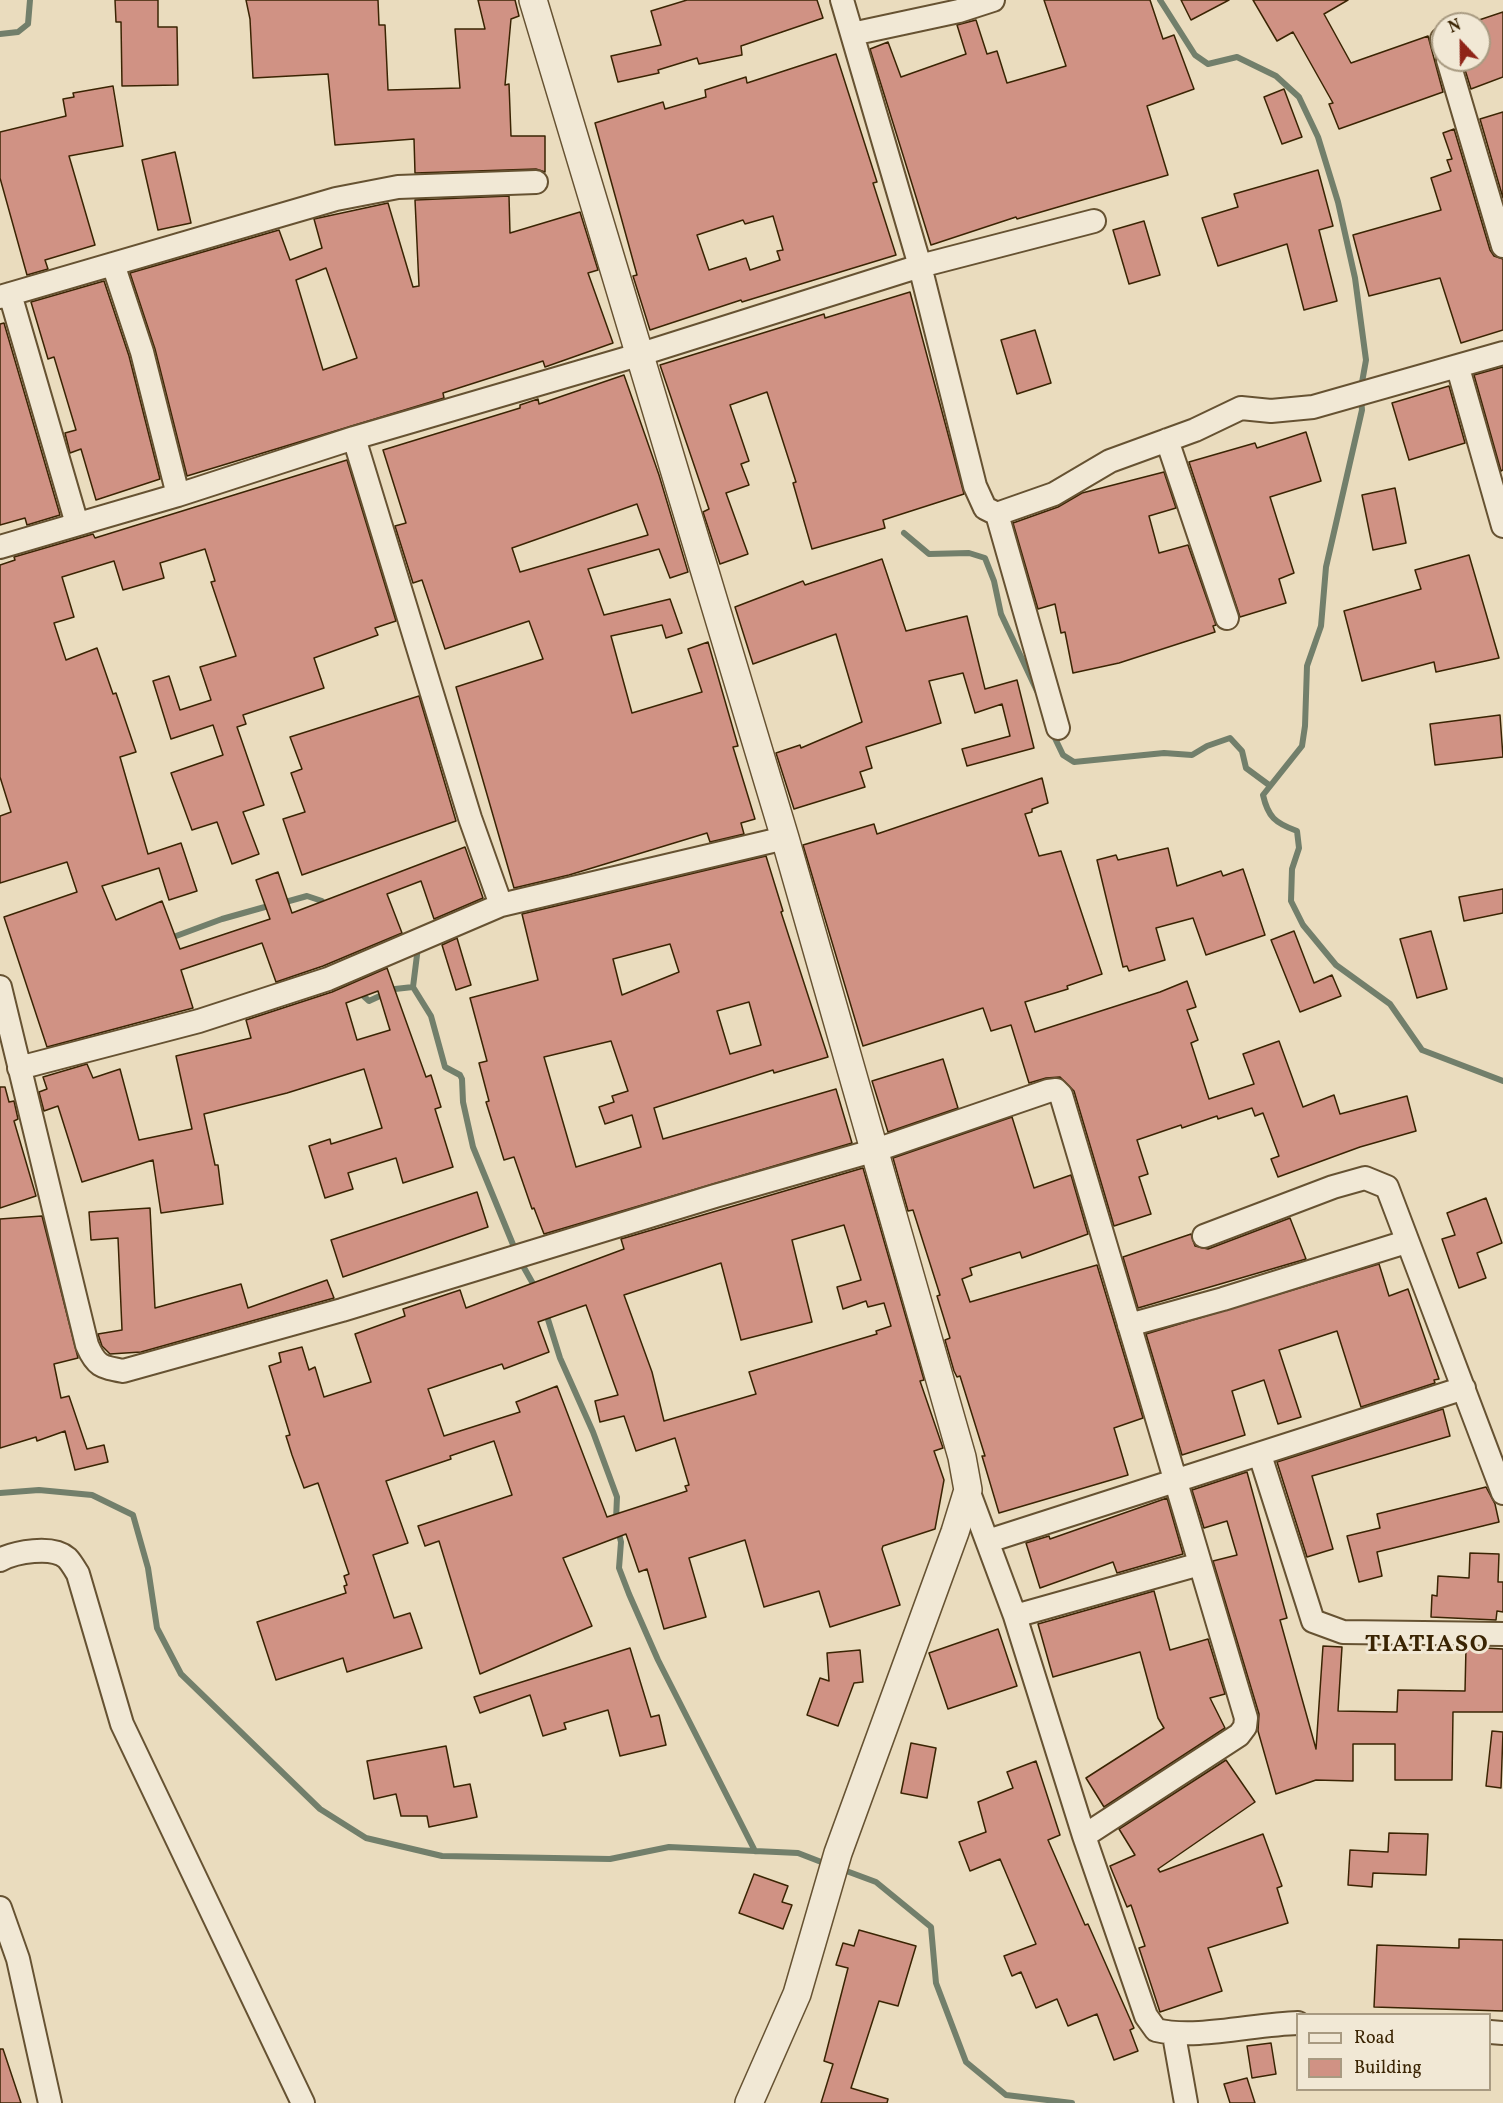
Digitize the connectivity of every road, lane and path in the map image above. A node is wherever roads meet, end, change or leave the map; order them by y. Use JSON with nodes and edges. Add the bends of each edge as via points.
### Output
{"nodes":[{"id":1,"x":532,"y":0,"type":"edge"},
{"id":2,"x":842,"y":0,"type":"edge"},
{"id":3,"x":993,"y":0,"type":"edge"},
{"id":4,"x":852,"y":34,"type":"junction"},
{"id":5,"x":1451,"y":72,"type":"edge"},
{"id":6,"x":536,"y":182,"type":"dead end"},
{"id":7,"x":1094,"y":221,"type":"dead end"},
{"id":8,"x":1503,"y":246,"type":"edge"},
{"id":9,"x":113,"y":264,"type":"junction"},
{"id":10,"x":920,"y":266,"type":"junction"},
{"id":11,"x":5,"y":295,"type":"edge"},
{"id":12,"x":1503,"y":353,"type":"edge"},
{"id":13,"x":638,"y":355,"type":"junction"},
{"id":14,"x":1458,"y":368,"type":"junction"},
{"id":15,"x":354,"y":438,"type":"junction"},
{"id":16,"x":1167,"y":440,"type":"junction"},
{"id":17,"x":178,"y":495,"type":"junction"},
{"id":18,"x":997,"y":514,"type":"junction"},
{"id":19,"x":77,"y":524,"type":"junction"},
{"id":20,"x":1503,"y":526,"type":"edge"},
{"id":21,"x":0,"y":547,"type":"edge"},
{"id":22,"x":1227,"y":618,"type":"dead end"},
{"id":23,"x":1058,"y":728,"type":"dead end"},
{"id":24,"x":785,"y":838,"type":"junction"},
{"id":25,"x":501,"y":905,"type":"junction"},
{"id":26,"x":0,"y":987,"type":"edge"},
{"id":27,"x":20,"y":1068,"type":"junction"},
{"id":28,"x":876,"y":1150,"type":"junction"},
{"id":29,"x":1204,"y":1236,"type":"dead end"},
{"id":30,"x":1406,"y":1242,"type":"junction"},
{"id":31,"x":1129,"y":1325,"type":"junction"},
{"id":32,"x":1464,"y":1388,"type":"junction"},
{"id":33,"x":1260,"y":1455,"type":"junction"},
{"id":34,"x":1176,"y":1482,"type":"junction"},
{"id":35,"x":968,"y":1490,"type":"junction"},
{"id":36,"x":1503,"y":1493,"type":"edge"},
{"id":37,"x":988,"y":1541,"type":"junction"},
{"id":38,"x":0,"y":1560,"type":"edge"},
{"id":39,"x":1200,"y":1564,"type":"junction"},
{"id":40,"x":1015,"y":1616,"type":"junction"},
{"id":41,"x":1503,"y":1634,"type":"edge"},
{"id":42,"x":1084,"y":1836,"type":"junction"},
{"id":43,"x":0,"y":1908,"type":"edge"},
{"id":44,"x":1296,"y":2023,"type":"edge"},
{"id":45,"x":1174,"y":2035,"type":"junction"},
{"id":46,"x":50,"y":2103,"type":"edge"},
{"id":47,"x":303,"y":2103,"type":"edge"},
{"id":48,"x":749,"y":2103,"type":"edge"},
{"id":49,"x":1186,"y":2103,"type":"edge"}],
"edges":[{"from":1,"to":13,"type":"street"},
{"from":2,"to":4,"type":"street"},
{"from":3,"to":4,"type":"street"},
{"from":4,"to":10,"type":"street"},
{"from":5,"to":8,"type":"street"},
{"from":6,"to":9,"type":"street","via":[[398,187],[336,199]]},
{"from":7,"to":10,"type":"street"},
{"from":9,"to":11,"type":"street"},
{"from":9,"to":17,"type":"street","via":[[142,352]]},
{"from":10,"to":13,"type":"street"},
{"from":10,"to":18,"type":"street","via":[[975,486],[985,508]]},
{"from":11,"to":19,"type":"street"},
{"from":12,"to":14,"type":"street"},
{"from":13,"to":15,"type":"street"},
{"from":13,"to":24,"type":"street"},
{"from":14,"to":16,"type":"street","via":[[1313,407],[1271,411],[1241,408]]},
{"from":14,"to":20,"type":"street"},
{"from":15,"to":17,"type":"street"},
{"from":15,"to":25,"type":"street","via":[[470,818]]},
{"from":16,"to":18,"type":"street","via":[[1090,470],[1054,494]]},
{"from":16,"to":22,"type":"street"},
{"from":17,"to":19,"type":"street"},
{"from":18,"to":23,"type":"street"},
{"from":19,"to":21,"type":"street"},
{"from":24,"to":25,"type":"street"},
{"from":24,"to":28,"type":"street"},
{"from":25,"to":27,"type":"street","via":[[328,979],[199,1021]]},
{"from":26,"to":27,"type":"street"},
{"from":27,"to":28,"type":"street","via":[[87,1345],[93,1360],[105,1368],[123,1371],[342,1310]]},
{"from":28,"to":31,"type":"street","via":[[1056,1090]]},
{"from":28,"to":35,"type":"street"},
{"from":29,"to":30,"type":"street","via":[[1365,1178],[1386,1188]]},
{"from":30,"to":31,"type":"street"},
{"from":30,"to":32,"type":"street"},
{"from":31,"to":34,"type":"street"},
{"from":32,"to":33,"type":"street"},
{"from":32,"to":36,"type":"street"},
{"from":33,"to":34,"type":"street"},
{"from":33,"to":41,"type":"street","via":[[1313,1621],[1343,1632]]},
{"from":34,"to":37,"type":"street"},
{"from":34,"to":39,"type":"street"},
{"from":35,"to":37,"type":"street"},
{"from":35,"to":48,"type":"street","via":[[838,1853],[797,1994]]},
{"from":37,"to":40,"type":"street"},
{"from":38,"to":47,"type":"street","via":[[10,1555],[47,1551],[66,1556],[78,1574],[122,1724]]},
{"from":39,"to":40,"type":"street"},
{"from":39,"to":42,"type":"street","via":[[1246,1718],[1245,1727],[1239,1735]]},
{"from":40,"to":42,"type":"street"},
{"from":42,"to":45,"type":"street","via":[[1146,2016],[1156,2030]]},
{"from":43,"to":46,"type":"street","via":[[18,1959]]},
{"from":44,"to":45,"type":"street"},
{"from":45,"to":49,"type":"street"}]}
